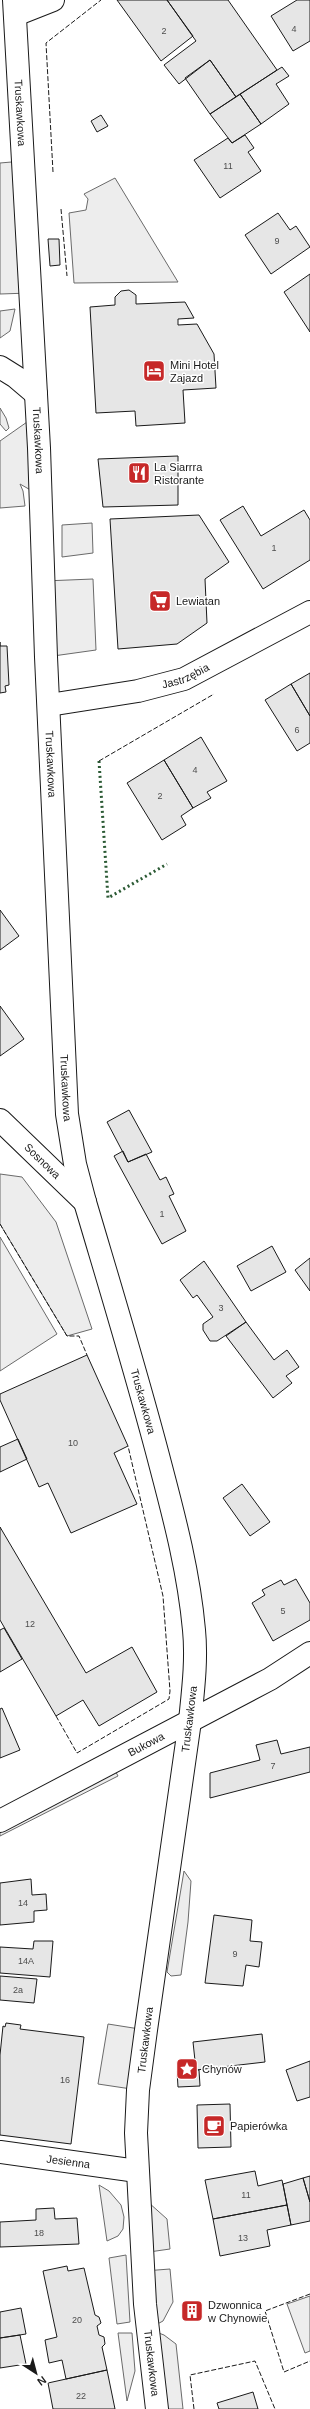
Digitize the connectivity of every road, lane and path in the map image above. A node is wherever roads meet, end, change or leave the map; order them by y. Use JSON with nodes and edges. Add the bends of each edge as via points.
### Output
{"nodes":[{"id":1,"x":53,"y":0,"type":"edge"},
{"id":2,"x":14,"y":8,"type":"edge"},
{"id":3,"x":0,"y":367,"type":"edge"},
{"id":4,"x":36,"y":394,"type":"junction"},
{"id":5,"x":310,"y":612,"type":"edge"},
{"id":6,"x":49,"y":705,"type":"junction"},
{"id":7,"x":0,"y":1120,"type":"edge"},
{"id":8,"x":85,"y":1202,"type":"junction"},
{"id":9,"x":310,"y":1653,"type":"edge"},
{"id":10,"x":190,"y":1720,"type":"junction"},
{"id":11,"x":0,"y":1821,"type":"edge"},
{"id":12,"x":0,"y":2152,"type":"edge"},
{"id":13,"x":137,"y":2170,"type":"junction"},
{"id":14,"x":156,"y":2409,"type":"edge"}],
"edges":[{"from":1,"to":2,"type":"street"},
{"from":2,"to":4,"type":"street","name":"Truskawkowa"},
{"from":3,"to":4,"type":"street","name":"Truskawkowa"},
{"from":4,"to":6,"type":"street","name":"Truskawkowa"},
{"from":5,"to":6,"type":"street","name":"Jastrzębia","via":[[184,679],[138,691]]},
{"from":6,"to":8,"type":"street","name":"Truskawkowa","via":[[66,1106],[75,1164]]},
{"from":7,"to":8,"type":"street","name":"Sosnowa"},
{"from":8,"to":10,"type":"street","name":"Truskawkowa","via":[[152,1431],[187,1573],[194,1630],[194,1678]]},
{"from":9,"to":10,"type":"street","name":"Bukowa","via":[[289,1668]]},
{"from":10,"to":11,"type":"street","name":"Bukowa"},
{"from":10,"to":13,"type":"street","name":"Truskawkowa","via":[[138,2090]]},
{"from":12,"to":13,"type":"street","name":"Jesienna"},
{"from":13,"to":14,"type":"street","name":"Truskawkowa","via":[[147,2330]]}]}
